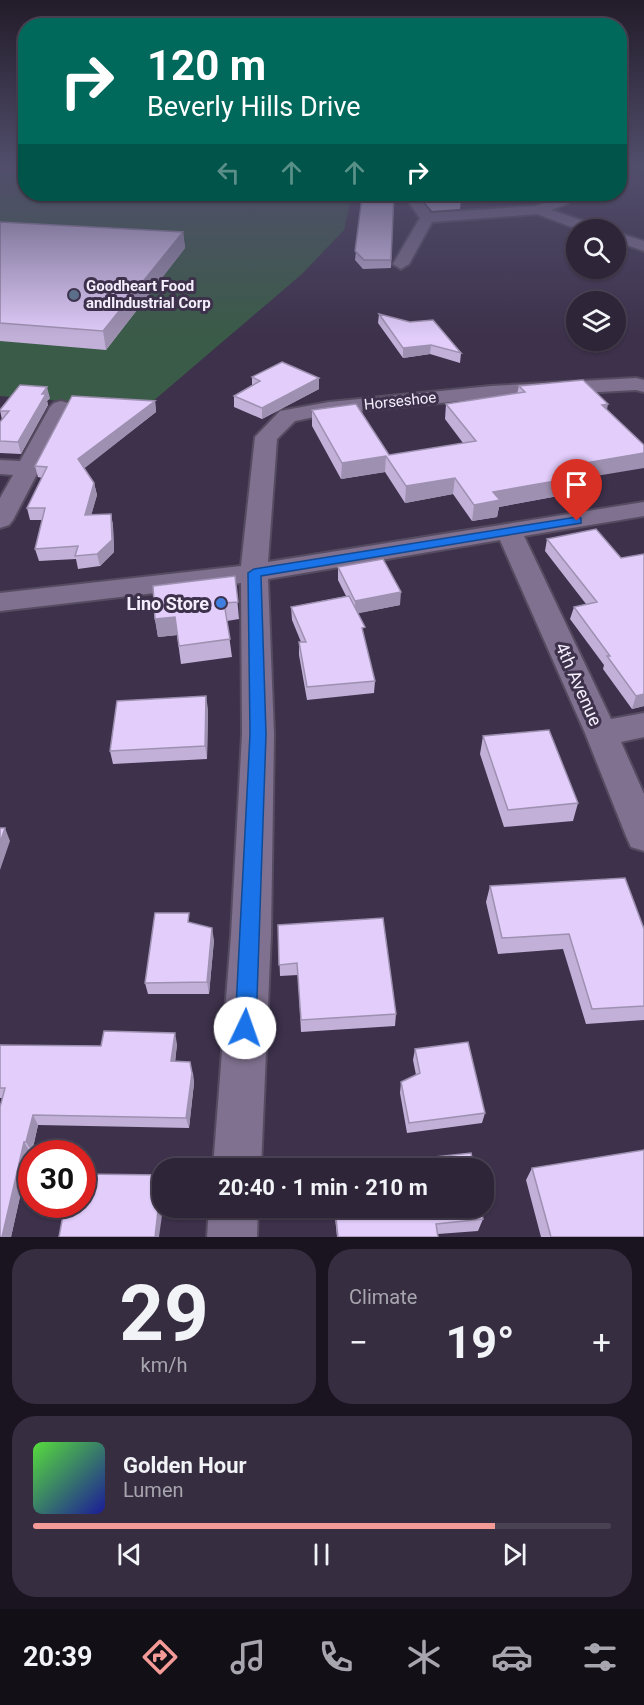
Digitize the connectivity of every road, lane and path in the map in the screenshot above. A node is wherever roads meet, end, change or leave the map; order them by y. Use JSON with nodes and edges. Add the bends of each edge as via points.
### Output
{"nodes":[{"id":1,"x":424,"y":223,"type":"edge"},
{"id":2,"x":626,"y":240,"type":"edge"},
{"id":3,"x":644,"y":246,"type":"edge"},
{"id":4,"x":401,"y":264,"type":"dead end"},
{"id":5,"x":644,"y":386,"type":"edge"},
{"id":6,"x":61,"y":407,"type":"dead end"},
{"id":7,"x":0,"y":466,"type":"edge"},
{"id":8,"x":28,"y":469,"type":"junction"},
{"id":9,"x":644,"y":509,"type":"edge"},
{"id":10,"x":0,"y":520,"type":"edge"},
{"id":11,"x":510,"y":533,"type":"junction"},
{"id":12,"x":254,"y":573,"type":"junction"},
{"id":13,"x":0,"y":602,"type":"edge"},
{"id":14,"x":644,"y":725,"type":"edge"},
{"id":15,"x":601,"y":733,"type":"junction"},
{"id":16,"x":644,"y":837,"type":"edge"},
{"id":17,"x":238,"y":1158,"type":"edge"},
{"id":18,"x":233,"y":1218,"type":"edge"},
{"id":19,"x":232,"y":1237,"type":"edge"}],
"edges":[{"from":1,"to":4,"type":"street"},
{"from":2,"to":3,"type":"street"},
{"from":5,"to":12,"type":"street","name":"Horseshoe","via":[[491,392],[329,408],[288,416],[266,437]]},
{"from":6,"to":8,"type":"street"},
{"from":7,"to":8,"type":"street"},
{"from":8,"to":10,"type":"street"},
{"from":9,"to":11,"type":"street"},
{"from":11,"to":12,"type":"street"},
{"from":11,"to":15,"type":"street","name":"4th Avenue"},
{"from":12,"to":13,"type":"street"},
{"from":12,"to":17,"type":"street","name":"Horseshoe","via":[[258,734]]},
{"from":14,"to":15,"type":"street"},
{"from":15,"to":16,"type":"street","name":"4th Avenue"},
{"from":18,"to":19,"type":"street"}]}
